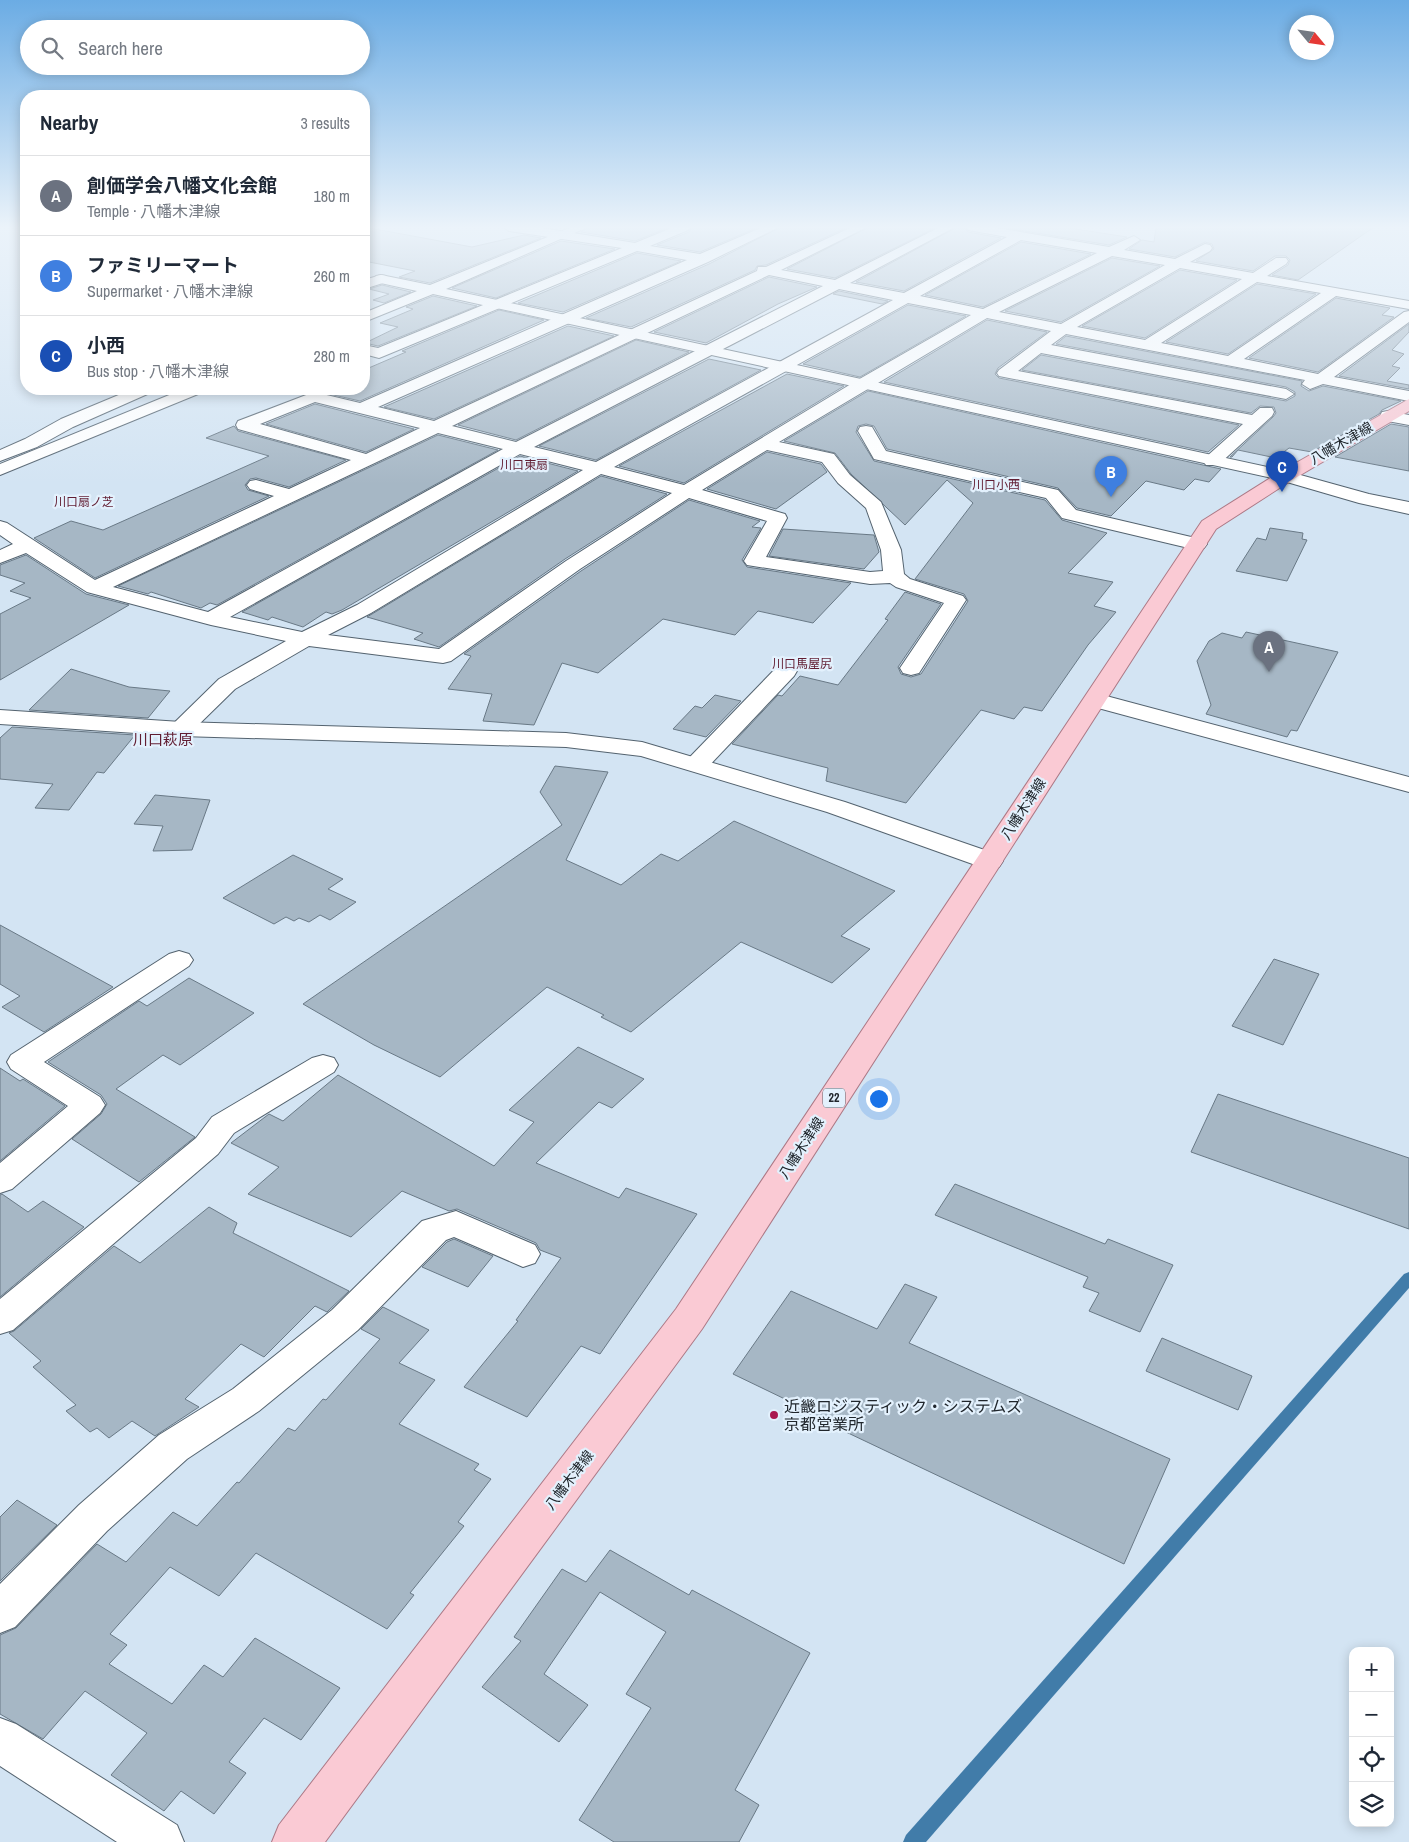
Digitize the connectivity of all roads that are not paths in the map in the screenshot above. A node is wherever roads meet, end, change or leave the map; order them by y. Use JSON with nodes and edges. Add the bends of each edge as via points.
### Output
{"nodes":[{"id":1,"x":476,"y":313,"type":"edge"},
{"id":2,"x":540,"y":313,"type":"edge"},
{"id":3,"x":576,"y":313,"type":"edge"},
{"id":4,"x":678,"y":313,"type":"edge"},
{"id":5,"x":777,"y":313,"type":"edge"},
{"id":6,"x":882,"y":313,"type":"edge"},
{"id":7,"x":980,"y":313,"type":"edge"},
{"id":8,"x":1092,"y":313,"type":"edge"},
{"id":9,"x":1198,"y":313,"type":"edge"},
{"id":10,"x":1302,"y":313,"type":"edge"},
{"id":11,"x":985,"y":314,"type":"junction"},
{"id":12,"x":1409,"y":315,"type":"edge"},
{"id":13,"x":564,"y":318,"type":"junction"},
{"id":14,"x":1063,"y":329,"type":"junction"},
{"id":15,"x":634,"y":334,"type":"junction"},
{"id":16,"x":1148,"y":345,"type":"junction"},
{"id":17,"x":1041,"y":348,"type":"junction"},
{"id":18,"x":707,"y":349,"type":"junction"},
{"id":19,"x":370,"y":351,"type":"edge"},
{"id":20,"x":1231,"y":361,"type":"junction"},
{"id":21,"x":780,"y":367,"type":"junction"},
{"id":22,"x":1321,"y":379,"type":"junction"},
{"id":23,"x":862,"y":384,"type":"junction"},
{"id":24,"x":1286,"y":394,"type":"junction"},
{"id":25,"x":132,"y":395,"type":"edge"},
{"id":26,"x":182,"y":395,"type":"edge"},
{"id":27,"x":362,"y":408,"type":"junction"},
{"id":28,"x":1404,"y":409,"type":"edge"},
{"id":29,"x":1255,"y":421,"type":"junction"},
{"id":30,"x":438,"y":428,"type":"junction"},
{"id":31,"x":866,"y":431,"type":"dead end"},
{"id":32,"x":765,"y":444,"type":"junction"},
{"id":33,"x":516,"y":449,"type":"junction"},
{"id":34,"x":0,"y":456,"type":"edge"},
{"id":35,"x":369,"y":460,"type":"junction"},
{"id":36,"x":1212,"y":461,"type":"junction"},
{"id":37,"x":597,"y":469,"type":"junction"},
{"id":38,"x":0,"y":470,"type":"edge"},
{"id":39,"x":1286,"y":476,"type":"junction"},
{"id":40,"x":256,"y":485,"type":"dead end"},
{"id":41,"x":687,"y":491,"type":"junction"},
{"id":42,"x":292,"y":496,"type":"junction"},
{"id":43,"x":1409,"y":508,"type":"edge"},
{"id":44,"x":0,"y":527,"type":"edge"},
{"id":45,"x":1197,"y":544,"type":"junction"},
{"id":46,"x":28,"y":545,"type":"junction"},
{"id":47,"x":0,"y":557,"type":"edge"},
{"id":48,"x":894,"y":576,"type":"junction"},
{"id":49,"x":94,"y":588,"type":"junction"},
{"id":50,"x":211,"y":619,"type":"junction"},
{"id":51,"x":305,"y":639,"type":"junction"},
{"id":52,"x":911,"y":668,"type":"dead end"},
{"id":53,"x":786,"y":671,"type":"dead end"},
{"id":54,"x":1095,"y":700,"type":"junction"},
{"id":55,"x":0,"y":717,"type":"edge"},
{"id":56,"x":181,"y":729,"type":"junction"},
{"id":57,"x":697,"y":764,"type":"junction"},
{"id":58,"x":1409,"y":785,"type":"edge"},
{"id":59,"x":990,"y":861,"type":"junction"},
{"id":60,"x":179,"y":960,"type":"dead end"},
{"id":61,"x":323,"y":1065,"type":"dead end"},
{"id":62,"x":0,"y":1182,"type":"edge"},
{"id":63,"x":523,"y":1254,"type":"dead end"},
{"id":64,"x":0,"y":1320,"type":"edge"},
{"id":65,"x":0,"y":1613,"type":"edge"},
{"id":66,"x":0,"y":1740,"type":"edge"},
{"id":67,"x":160,"y":1842,"type":"edge"},
{"id":68,"x":296,"y":1842,"type":"edge"}],
"edges":[{"from":1,"to":19,"type":"street","via":[[379,353]]},
{"from":2,"to":13,"type":"street"},
{"from":3,"to":13,"type":"street"},
{"from":4,"to":15,"type":"street"},
{"from":5,"to":18,"type":"street"},
{"from":6,"to":21,"type":"street"},
{"from":7,"to":11,"type":"street"},
{"from":8,"to":14,"type":"street"},
{"from":9,"to":16,"type":"street"},
{"from":10,"to":20,"type":"street"},
{"from":11,"to":14,"type":"street"},
{"from":11,"to":23,"type":"street"},
{"from":12,"to":22,"type":"street"},
{"from":13,"to":15,"type":"street"},
{"from":13,"to":27,"type":"street"},
{"from":14,"to":16,"type":"street"},
{"from":14,"to":17,"type":"street"},
{"from":15,"to":18,"type":"street"},
{"from":15,"to":30,"type":"street"},
{"from":16,"to":20,"type":"street"},
{"from":17,"to":24,"type":"street"},
{"from":17,"to":29,"type":"street","via":[[1005,373]]},
{"from":18,"to":21,"type":"street"},
{"from":18,"to":33,"type":"street"},
{"from":20,"to":22,"type":"street"},
{"from":21,"to":23,"type":"street"},
{"from":21,"to":37,"type":"street"},
{"from":22,"to":24,"type":"street"},
{"from":22,"to":28,"type":"street"},
{"from":23,"to":32,"type":"street"},
{"from":23,"to":36,"type":"street"},
{"from":24,"to":29,"type":"street"},
{"from":25,"to":34,"type":"street"},
{"from":26,"to":38,"type":"street"},
{"from":27,"to":30,"type":"street"},
{"from":27,"to":35,"type":"street","via":[[314,397],[244,425]]},
{"from":28,"to":39,"type":"main road","name":"八幡木津線","number":"22"},
{"from":29,"to":36,"type":"street"},
{"from":30,"to":33,"type":"street"},
{"from":30,"to":35,"type":"street"},
{"from":31,"to":45,"type":"street","via":[[880,454],[1052,494],[1069,514]]},
{"from":32,"to":41,"type":"street"},
{"from":32,"to":48,"type":"street","via":[[828,458],[844,479],[874,506],[890,550]]},
{"from":33,"to":37,"type":"street"},
{"from":33,"to":50,"type":"street"},
{"from":35,"to":42,"type":"street"},
{"from":36,"to":39,"type":"street"},
{"from":37,"to":41,"type":"street"},
{"from":37,"to":51,"type":"street","via":[[364,609]]},
{"from":39,"to":43,"type":"street"},
{"from":39,"to":45,"type":"main road","name":"八幡木津線","number":"22","via":[[1209,525]]},
{"from":40,"to":42,"type":"street"},
{"from":41,"to":48,"type":"street","via":[[778,518],[754,561],[870,578]]},
{"from":41,"to":51,"type":"street","via":[[443,656]]},
{"from":42,"to":49,"type":"street"},
{"from":44,"to":46,"type":"street"},
{"from":45,"to":54,"type":"main road","name":"八幡木津線","number":"22"},
{"from":46,"to":47,"type":"street"},
{"from":46,"to":49,"type":"street"},
{"from":48,"to":52,"type":"street","via":[[903,583],[956,600]]},
{"from":49,"to":50,"type":"street"},
{"from":50,"to":51,"type":"street"},
{"from":51,"to":56,"type":"street","via":[[227,684]]},
{"from":53,"to":57,"type":"street"},
{"from":54,"to":58,"type":"street"},
{"from":54,"to":59,"type":"main road","name":"八幡木津線","number":"22"},
{"from":55,"to":56,"type":"street"},
{"from":56,"to":57,"type":"street","via":[[566,740],[642,749]]},
{"from":57,"to":59,"type":"street","via":[[836,807]]},
{"from":59,"to":68,"type":"main road","name":"八幡木津線","number":"22","via":[[689,1319]]},
{"from":60,"to":62,"type":"street","via":[[22,1062],[89,1106]]},
{"from":61,"to":64,"type":"street","via":[[223,1125],[207,1146]]},
{"from":63,"to":65,"type":"street","via":[[456,1224],[434,1230],[345,1320],[246,1400],[173,1446],[93,1518]]},
{"from":66,"to":67,"type":"street"}]}
